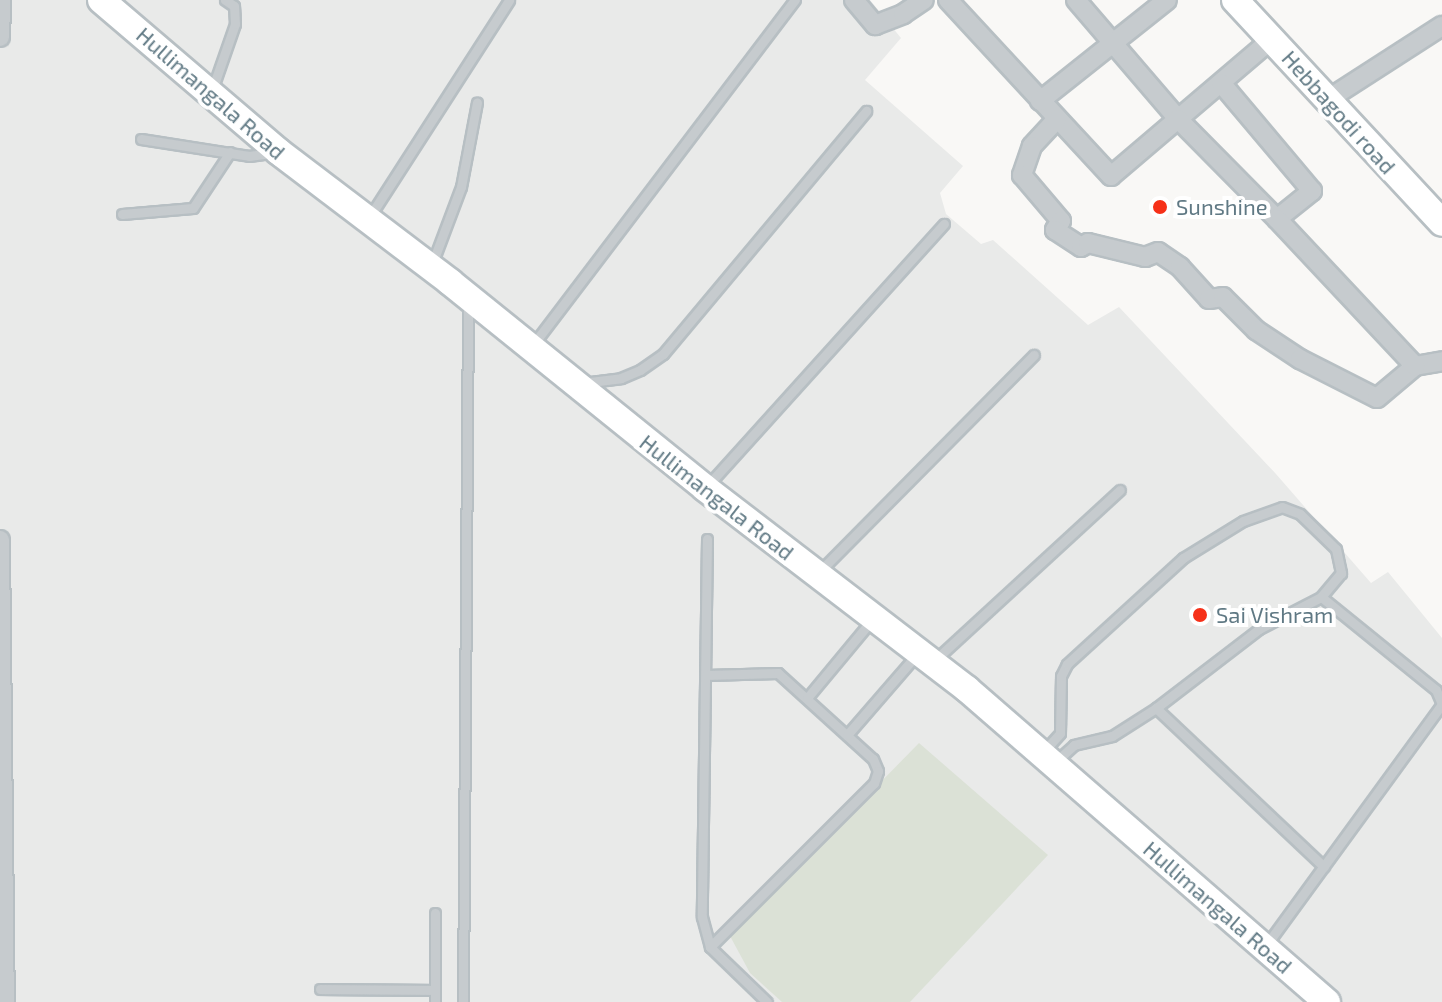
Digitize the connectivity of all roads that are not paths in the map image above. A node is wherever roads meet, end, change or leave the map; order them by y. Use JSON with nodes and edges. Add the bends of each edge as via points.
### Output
{"nodes":[{"id":1,"x":1,"y":0,"type":"edge"},
{"id":2,"x":101,"y":0,"type":"edge"},
{"id":3,"x":225,"y":0,"type":"edge"},
{"id":4,"x":509,"y":0,"type":"edge"},
{"id":5,"x":795,"y":0,"type":"edge"},
{"id":6,"x":854,"y":0,"type":"edge"},
{"id":7,"x":924,"y":0,"type":"edge"},
{"id":8,"x":948,"y":0,"type":"edge"},
{"id":9,"x":1076,"y":0,"type":"edge"},
{"id":10,"x":1167,"y":0,"type":"edge"},
{"id":11,"x":1235,"y":0,"type":"edge"},
{"id":12,"x":236,"y":3,"type":"edge"},
{"id":13,"x":1147,"y":6,"type":"edge"},
{"id":14,"x":1442,"y":26,"type":"edge"},
{"id":15,"x":0,"y":37,"type":"edge"},
{"id":16,"x":1272,"y":39,"type":"junction"},
{"id":17,"x":1113,"y":45,"type":"junction"},
{"id":18,"x":1221,"y":83,"type":"junction"},
{"id":19,"x":211,"y":93,"type":"junction"},
{"id":20,"x":1327,"y":100,"type":"junction"},
{"id":21,"x":1040,"y":101,"type":"junction"},
{"id":22,"x":477,"y":102,"type":"dead end"},
{"id":23,"x":866,"y":111,"type":"dead end"},
{"id":24,"x":1057,"y":119,"type":"junction"},
{"id":25,"x":1178,"y":119,"type":"junction"},
{"id":26,"x":141,"y":139,"type":"dead end"},
{"id":27,"x":230,"y":152,"type":"junction"},
{"id":28,"x":279,"y":152,"type":"junction"},
{"id":29,"x":122,"y":214,"type":"dead end"},
{"id":30,"x":367,"y":219,"type":"junction"},
{"id":31,"x":1277,"y":219,"type":"junction"},
{"id":32,"x":1442,"y":223,"type":"edge"},
{"id":33,"x":944,"y":224,"type":"dead end"},
{"id":34,"x":431,"y":268,"type":"junction"},
{"id":35,"x":468,"y":298,"type":"junction"},
{"id":36,"x":530,"y":348,"type":"junction"},
{"id":37,"x":1034,"y":355,"type":"dead end"},
{"id":38,"x":1442,"y":361,"type":"edge"},
{"id":39,"x":1415,"y":366,"type":"junction"},
{"id":40,"x":574,"y":384,"type":"junction"},
{"id":41,"x":705,"y":488,"type":"junction"},
{"id":42,"x":1120,"y":490,"type":"dead end"},
{"id":43,"x":707,"y":539,"type":"dead end"},
{"id":44,"x":0,"y":540,"type":"edge"},
{"id":45,"x":817,"y":574,"type":"junction"},
{"id":46,"x":1321,"y":597,"type":"junction"},
{"id":47,"x":1,"y":609,"type":"edge"},
{"id":48,"x":874,"y":617,"type":"junction"},
{"id":49,"x":926,"y":657,"type":"junction"},
{"id":50,"x":706,"y":675,"type":"junction"},
{"id":51,"x":807,"y":698,"type":"junction"},
{"id":52,"x":1156,"y":708,"type":"junction"},
{"id":53,"x":1060,"y":733,"type":"junction"},
{"id":54,"x":847,"y":735,"type":"junction"},
{"id":55,"x":1074,"y":745,"type":"junction"},
{"id":56,"x":1048,"y":759,"type":"junction"},
{"id":57,"x":2,"y":837,"type":"edge"},
{"id":58,"x":1324,"y":867,"type":"junction"},
{"id":59,"x":435,"y":913,"type":"dead end"},
{"id":60,"x":710,"y":947,"type":"junction"},
{"id":61,"x":1264,"y":947,"type":"junction"},
{"id":62,"x":2,"y":977,"type":"edge"},
{"id":63,"x":320,"y":989,"type":"dead end"},
{"id":64,"x":435,"y":990,"type":"junction"},
{"id":65,"x":1319,"y":999,"type":"edge"},
{"id":66,"x":5,"y":1002,"type":"edge"},
{"id":67,"x":435,"y":1002,"type":"edge"},
{"id":68,"x":463,"y":1002,"type":"edge"},
{"id":69,"x":767,"y":1002,"type":"edge"}],
"edges":[{"from":1,"to":15,"type":"street"},
{"from":2,"to":19,"type":"street","name":"Hullimangala Road"},
{"from":3,"to":12,"type":"lane"},
{"from":4,"to":30,"type":"lane"},
{"from":5,"to":36,"type":"lane"},
{"from":6,"to":7,"type":"street","via":[[875,25]]},
{"from":8,"to":21,"type":"street"},
{"from":9,"to":17,"type":"street"},
{"from":10,"to":13,"type":"street"},
{"from":11,"to":16,"type":"street","name":"Hebbagodi road"},
{"from":12,"to":19,"type":"lane","via":[[235,24]]},
{"from":13,"to":17,"type":"street"},
{"from":14,"to":20,"type":"street"},
{"from":16,"to":18,"type":"street"},
{"from":16,"to":20,"type":"street","name":"Hebbagodi road"},
{"from":17,"to":21,"type":"street"},
{"from":17,"to":25,"type":"street"},
{"from":18,"to":25,"type":"street"},
{"from":18,"to":31,"type":"street","via":[[1312,191]]},
{"from":19,"to":28,"type":"street","name":"Hullimangala Road"},
{"from":20,"to":32,"type":"street","name":"Hebbagodi road"},
{"from":21,"to":24,"type":"street"},
{"from":22,"to":34,"type":"lane","via":[[461,187]]},
{"from":23,"to":40,"type":"lane","via":[[663,354],[621,378]]},
{"from":24,"to":25,"type":"street","via":[[1111,176]]},
{"from":24,"to":39,"type":"street","via":[[1032,146],[1022,175],[1061,221],[1055,230],[1081,247],[1088,243],[1145,257],[1158,252],[1209,299],[1223,297],[1256,330],[1300,359],[1377,398]]},
{"from":25,"to":31,"type":"street"},
{"from":26,"to":27,"type":"lane"},
{"from":27,"to":28,"type":"lane"},
{"from":27,"to":29,"type":"lane","via":[[193,208]]},
{"from":28,"to":30,"type":"street","name":"Hullimangala Road"},
{"from":30,"to":34,"type":"street","name":"Hullimangala Road"},
{"from":31,"to":39,"type":"street"},
{"from":33,"to":41,"type":"lane"},
{"from":34,"to":35,"type":"street","name":"Hullimangala Road"},
{"from":35,"to":36,"type":"street","name":"Hullimangala Road"},
{"from":35,"to":68,"type":"lane"},
{"from":36,"to":40,"type":"street","name":"Hullimangala Road"},
{"from":37,"to":45,"type":"lane"},
{"from":38,"to":39,"type":"street"},
{"from":40,"to":41,"type":"street","name":"Hullimangala Road"},
{"from":41,"to":45,"type":"street","name":"Hullimangala Road"},
{"from":42,"to":49,"type":"lane"},
{"from":43,"to":50,"type":"lane"},
{"from":44,"to":47,"type":"street"},
{"from":45,"to":48,"type":"street","name":"Hullimangala Road"},
{"from":46,"to":52,"type":"lane","via":[[1259,629]]},
{"from":46,"to":53,"type":"lane","via":[[1336,582],[1336,549],[1300,514],[1282,507],[1243,521],[1183,558],[1067,664],[1061,676]]},
{"from":46,"to":58,"type":"lane","via":[[1436,690],[1442,704]]},
{"from":47,"to":57,"type":"street"},
{"from":48,"to":49,"type":"street","name":"Hullimangala Road"},
{"from":48,"to":51,"type":"lane"},
{"from":49,"to":54,"type":"lane"},
{"from":49,"to":56,"type":"street","name":"Hullimangala Road"},
{"from":50,"to":51,"type":"lane","via":[[772,671]]},
{"from":50,"to":60,"type":"lane","via":[[701,893]]},
{"from":51,"to":54,"type":"lane"},
{"from":52,"to":55,"type":"lane","via":[[1112,736]]},
{"from":52,"to":58,"type":"lane"},
{"from":53,"to":55,"type":"lane"},
{"from":53,"to":56,"type":"lane"},
{"from":54,"to":60,"type":"lane","via":[[873,759],[877,778]]},
{"from":55,"to":56,"type":"lane"},
{"from":56,"to":61,"type":"street","name":"Hullimangala Road"},
{"from":57,"to":62,"type":"street"},
{"from":58,"to":61,"type":"lane"},
{"from":59,"to":64,"type":"lane"},
{"from":60,"to":69,"type":"lane"},
{"from":61,"to":65,"type":"street","name":"Hullimangala Road"},
{"from":62,"to":66,"type":"street"},
{"from":63,"to":64,"type":"lane"},
{"from":64,"to":67,"type":"lane"}]}
